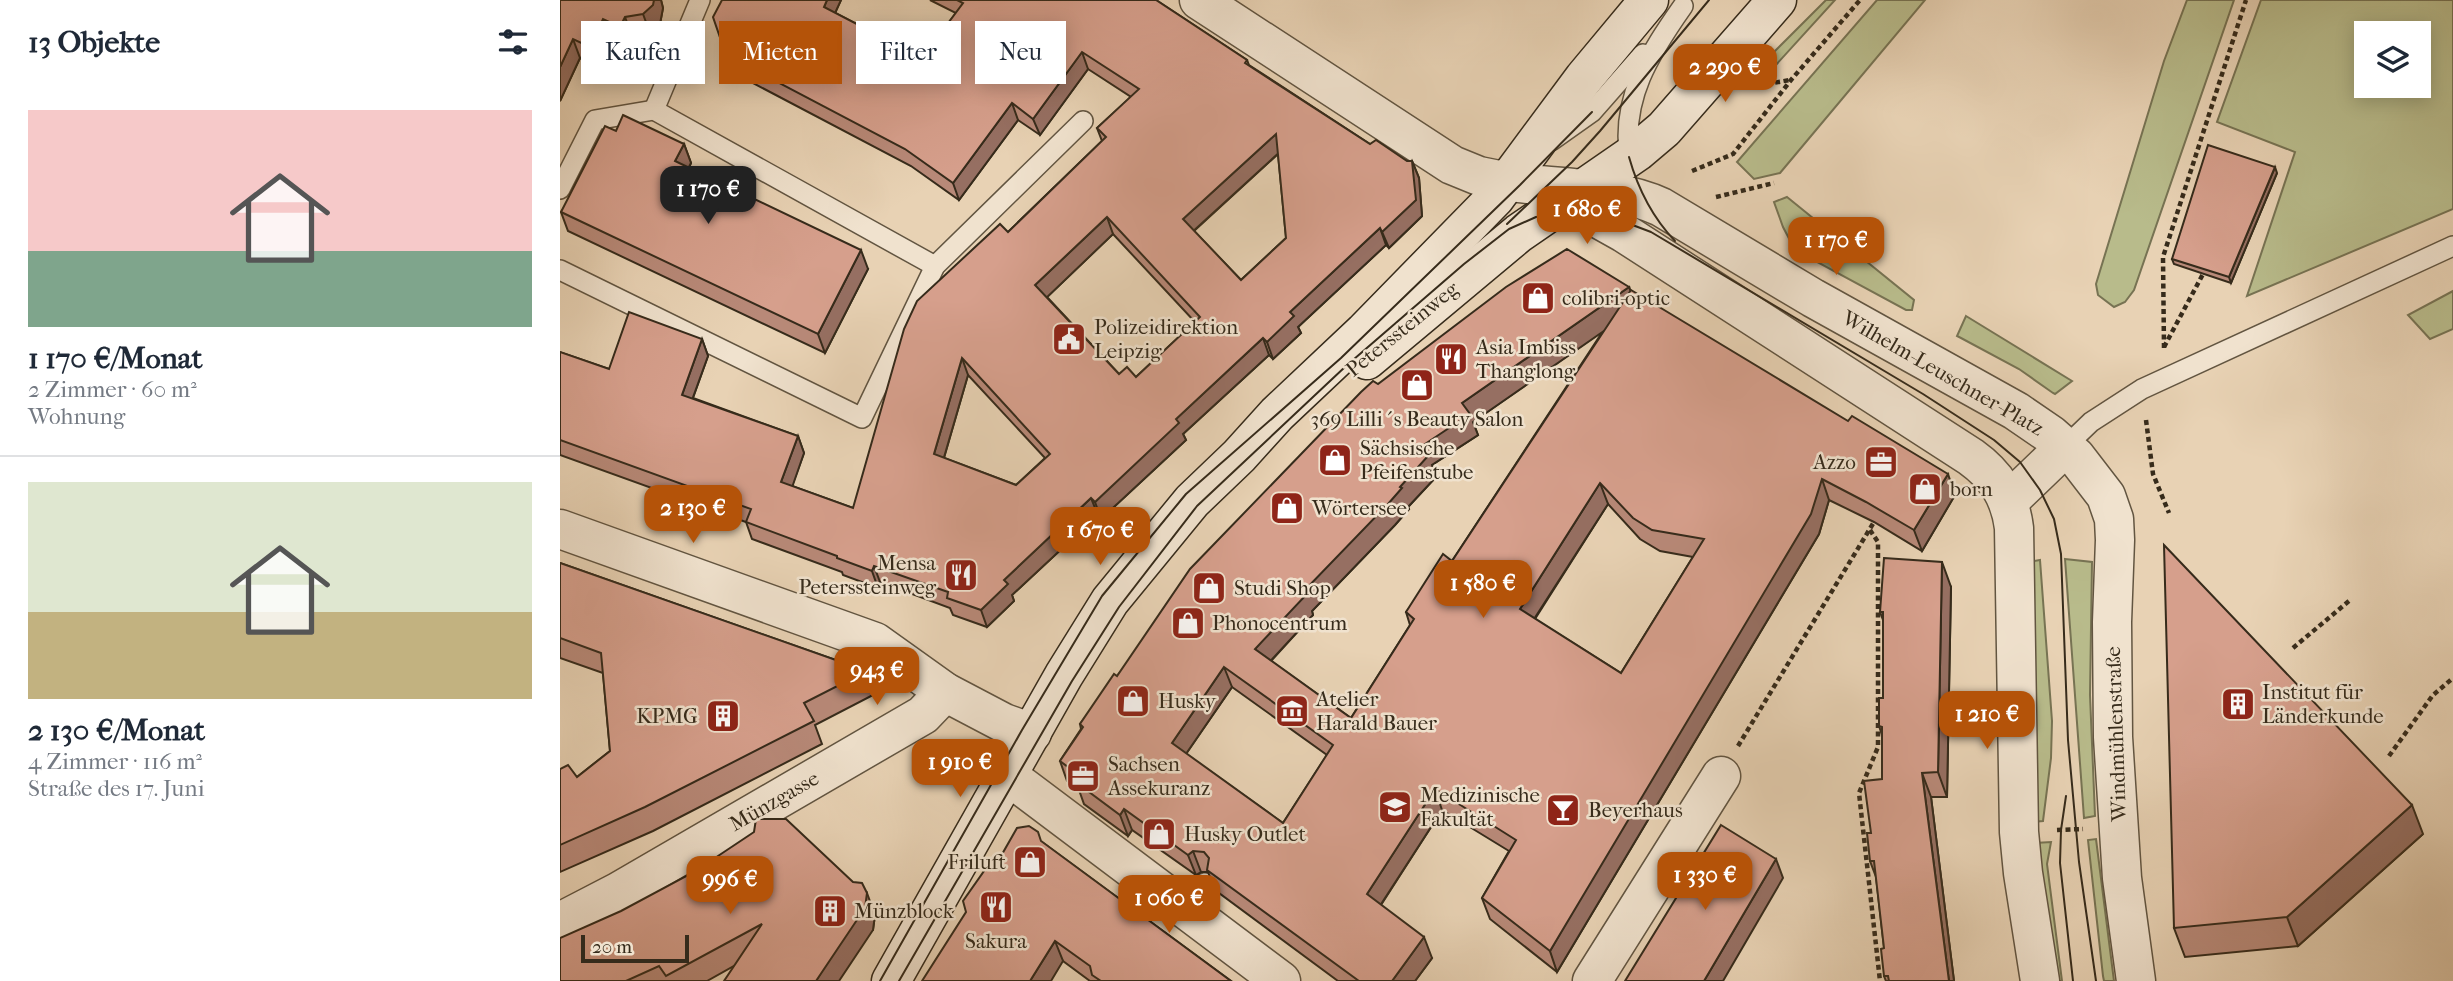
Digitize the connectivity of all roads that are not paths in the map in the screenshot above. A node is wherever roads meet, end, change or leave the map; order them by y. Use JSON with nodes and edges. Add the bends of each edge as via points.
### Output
{"nodes":[{"id":1,"x":701,"y":0,"type":"edge"},
{"id":2,"x":1199,"y":0,"type":"edge"},
{"id":3,"x":1777,"y":0,"type":"edge"},
{"id":4,"x":1674,"y":2,"type":"edge"},
{"id":5,"x":654,"y":110,"type":"junction"},
{"id":6,"x":1083,"y":121,"type":"dead end"},
{"id":7,"x":1629,"y":157,"type":"junction"},
{"id":8,"x":1518,"y":176,"type":"junction"},
{"id":9,"x":560,"y":189,"type":"edge"},
{"id":10,"x":1573,"y":196,"type":"junction"},
{"id":11,"x":1637,"y":198,"type":"junction"},
{"id":12,"x":2453,"y":246,"type":"edge"},
{"id":13,"x":1663,"y":258,"type":"junction"},
{"id":14,"x":935,"y":266,"type":"junction"},
{"id":15,"x":560,"y":270,"type":"edge"},
{"id":16,"x":2065,"y":447,"type":"junction"},
{"id":17,"x":1239,"y":456,"type":"junction"},
{"id":18,"x":2102,"y":489,"type":"joint"},
{"id":19,"x":2009,"y":501,"type":"junction"},
{"id":20,"x":560,"y":529,"type":"edge"},
{"id":21,"x":944,"y":692,"type":"junction"},
{"id":22,"x":1032,"y":733,"type":"junction"},
{"id":23,"x":1007,"y":775,"type":"junction"},
{"id":24,"x":1721,"y":776,"type":"road end"},
{"id":25,"x":560,"y":922,"type":"edge"},
{"id":26,"x":891,"y":981,"type":"edge"},
{"id":27,"x":1281,"y":981,"type":"edge"},
{"id":28,"x":1592,"y":981,"type":"edge"},
{"id":29,"x":2040,"y":981,"type":"edge"},
{"id":30,"x":2136,"y":981,"type":"edge"}],
"edges":[{"from":1,"to":5,"type":"lane"},
{"from":2,"to":8,"type":"street","name":"Wilhelm-Leuschner-Platz","via":[[1452,165],[1479,176]]},
{"from":3,"to":7,"type":"street","via":[[1664,129]]},
{"from":4,"to":7,"type":"lane","via":[[1663,36],[1634,91],[1627,136]]},
{"from":4,"to":8,"type":"street","via":[[1584,78]]},
{"from":5,"to":9,"type":"lane","via":[[595,120]]},
{"from":5,"to":14,"type":"lane"},
{"from":6,"to":14,"type":"lane"},
{"from":7,"to":10,"type":"street"},
{"from":7,"to":11,"type":"lane"},
{"from":8,"to":10,"type":"street","name":"Wilhelm-Leuschner-Platz"},
{"from":8,"to":17,"type":"street","name":"Peterssteinweg"},
{"from":10,"to":11,"type":"street","name":"Wilhelm-Leuschner-Platz"},
{"from":10,"to":13,"type":"street","name":"Wilhelm-Leuschner-Platz"},
{"from":10,"to":17,"type":"street","name":"Peterssteinweg","via":[[1518,233],[1376,353]]},
{"from":11,"to":13,"type":"lane"},
{"from":11,"to":16,"type":"street","name":"Wilhelm-Leuschner-Platz","via":[[1672,212],[1813,298],[1989,395]]},
{"from":12,"to":16,"type":"lane","via":[[2142,389],[2091,422]]},
{"from":13,"to":19,"type":"street","name":"Wilhelm-Leuschner-Platz","via":[[1983,466]]},
{"from":14,"to":15,"type":"lane","via":[[863,418]]},
{"from":16,"to":18,"type":"street","name":"Wilhelm-Leuschner-Platz"},
{"from":16,"to":19,"type":"street"},
{"from":17,"to":22,"type":"street","name":"Peterssteinweg","via":[[1192,501],[1110,601]]},
{"from":18,"to":30,"type":"street","name":"Windmühlenstraße","via":[[2115,528],[2112,698],[2127,926]]},
{"from":19,"to":29,"type":"street","via":[[2014,528],[2019,832]]},
{"from":20,"to":21,"type":"street","via":[[875,642]]},
{"from":21,"to":22,"type":"street"},
{"from":21,"to":25,"type":"street","name":"Münzgasse","via":[[923,715]]},
{"from":22,"to":23,"type":"street","name":"Peterssteinweg"},
{"from":23,"to":26,"type":"street","name":"Peterssteinweg"},
{"from":23,"to":27,"type":"street","via":[[1195,896]]},
{"from":24,"to":28,"type":"street"}]}
